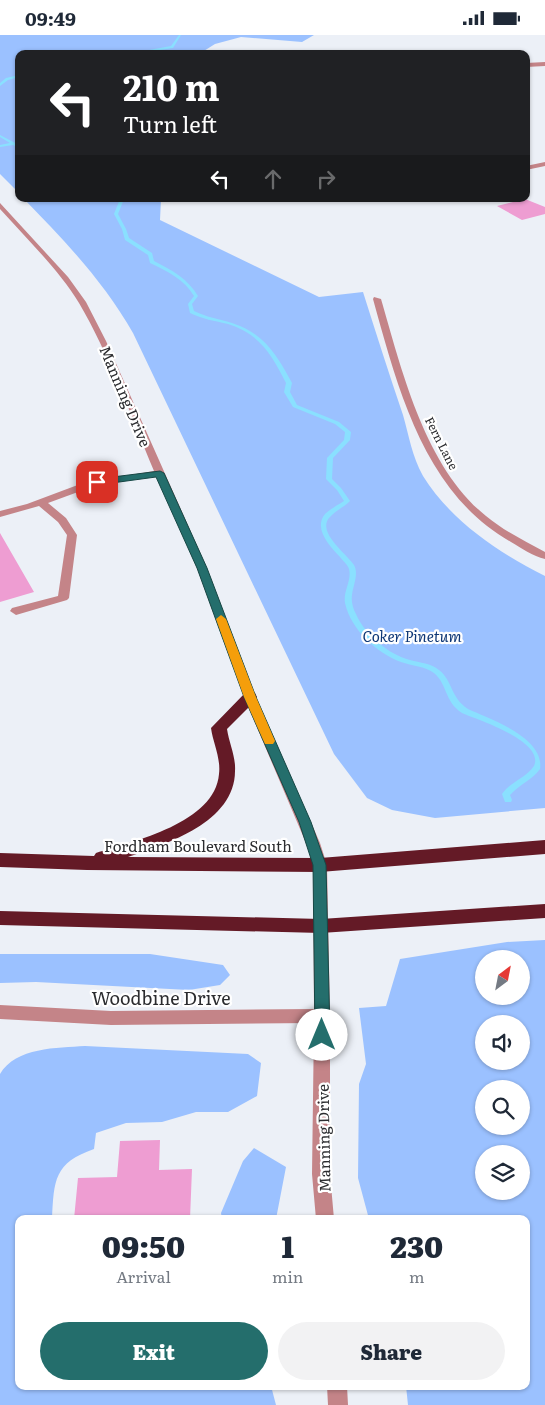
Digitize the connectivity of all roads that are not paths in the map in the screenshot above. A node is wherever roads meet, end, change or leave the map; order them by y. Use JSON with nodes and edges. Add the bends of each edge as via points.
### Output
{"nodes":[{"id":1,"x":545,"y":64,"type":"edge"},
{"id":2,"x":530,"y":65,"type":"edge"},
{"id":3,"x":545,"y":164,"type":"edge"},
{"id":4,"x":530,"y":167,"type":"edge"},
{"id":5,"x":0,"y":205,"type":"edge"},
{"id":6,"x":376,"y":299,"type":"dead end"},
{"id":7,"x":160,"y":473,"type":"junction"},
{"id":8,"x":42,"y":503,"type":"junction"},
{"id":9,"x":0,"y":514,"type":"edge"},
{"id":10,"x":545,"y":556,"type":"edge"},
{"id":11,"x":16,"y":611,"type":"dead end"},
{"id":12,"x":250,"y":697,"type":"junction"},
{"id":13,"x":545,"y":847,"type":"edge"},
{"id":14,"x":0,"y":859,"type":"edge"},
{"id":15,"x":87,"y":863,"type":"junction"},
{"id":16,"x":320,"y":865,"type":"junction"},
{"id":17,"x":545,"y":911,"type":"edge"},
{"id":18,"x":0,"y":918,"type":"edge"},
{"id":19,"x":321,"y":926,"type":"junction"},
{"id":20,"x":0,"y":1012,"type":"edge"},
{"id":21,"x":322,"y":1015,"type":"junction"},
{"id":22,"x":325,"y":1215,"type":"edge"},
{"id":23,"x":337,"y":1390,"type":"edge"},
{"id":24,"x":338,"y":1405,"type":"edge"}],
"edges":[{"from":1,"to":2,"type":"street"},
{"from":3,"to":4,"type":"street"},
{"from":5,"to":7,"type":"street","name":"Manning Drive","via":[[82,303]]},
{"from":6,"to":10,"type":"street","name":"Fern Lane","via":[[420,431],[446,478],[475,512]]},
{"from":7,"to":8,"type":"street","via":[[97,482]]},
{"from":7,"to":12,"type":"street","name":"Manning Drive","via":[[202,568]]},
{"from":8,"to":9,"type":"street"},
{"from":8,"to":11,"type":"street","via":[[62,520],[72,535],[63,598]]},
{"from":12,"to":15,"type":"highway","via":[[219,728],[227,776],[222,793],[214,804],[188,826],[165,837]]},
{"from":12,"to":16,"type":"street","name":"Manning Drive","via":[[305,822]]},
{"from":13,"to":16,"type":"highway","name":"Fordham Boulevard South"},
{"from":14,"to":15,"type":"highway","name":"Fordham Boulevard South"},
{"from":15,"to":16,"type":"highway","name":"Fordham Boulevard South"},
{"from":16,"to":19,"type":"street","name":"Manning Drive"},
{"from":17,"to":19,"type":"highway"},
{"from":18,"to":19,"type":"highway"},
{"from":19,"to":21,"type":"street","name":"Manning Drive"},
{"from":20,"to":21,"type":"street","name":"Woodbine Drive","via":[[111,1018]]},
{"from":21,"to":22,"type":"street","name":"Manning Drive"},
{"from":23,"to":24,"type":"street"}]}
